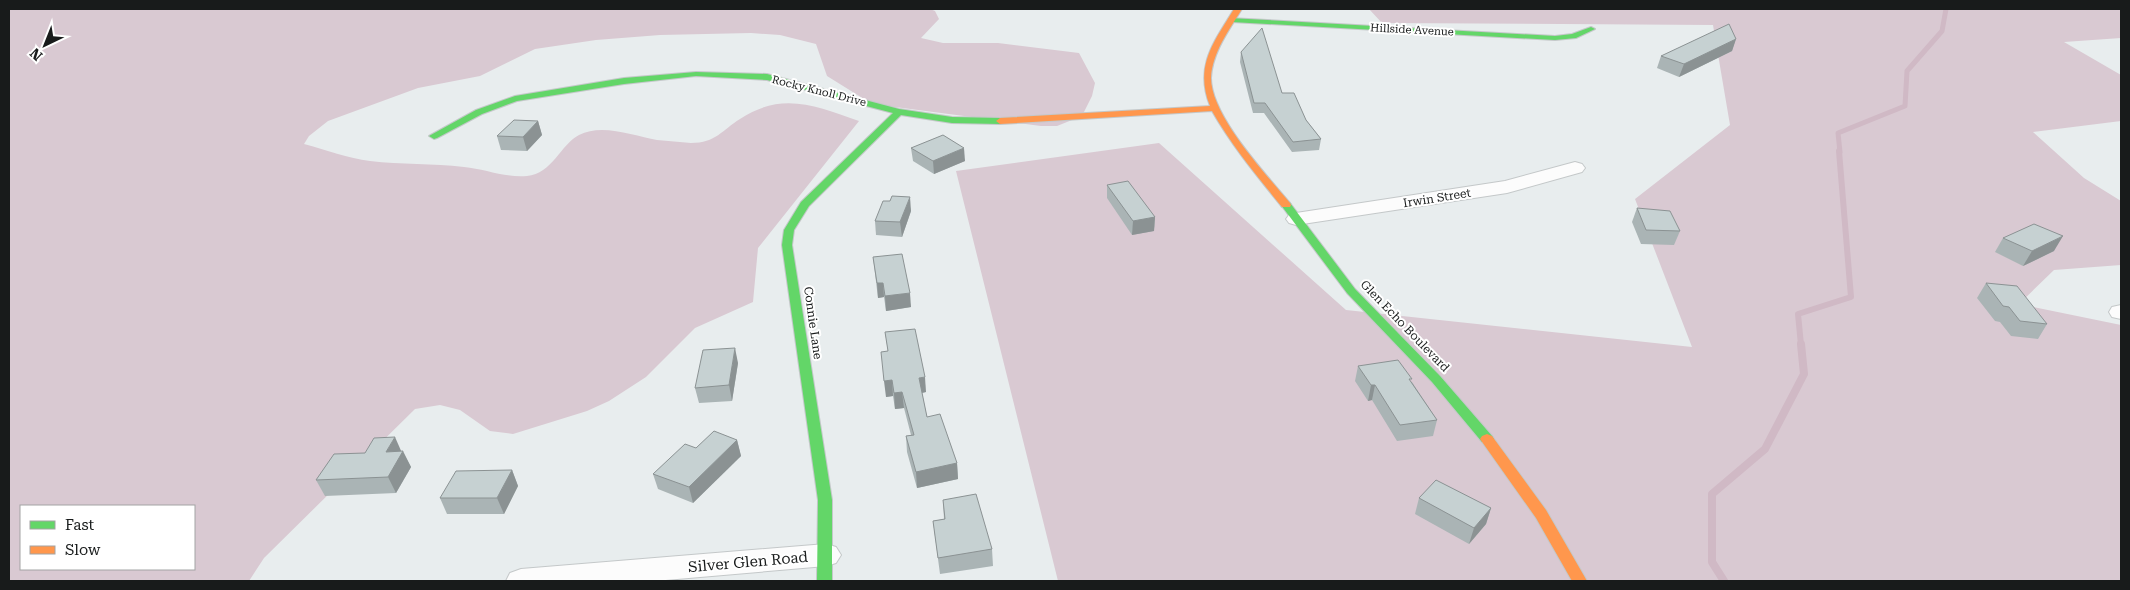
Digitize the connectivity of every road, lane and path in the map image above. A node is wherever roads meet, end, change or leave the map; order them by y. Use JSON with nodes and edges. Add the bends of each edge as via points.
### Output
{"nodes":[{"id":1,"x":1238,"y":9,"type":"edge"},
{"id":2,"x":1232,"y":20,"type":"junction"},
{"id":3,"x":1591,"y":30,"type":"dead end"},
{"id":4,"x":1214,"y":108,"type":"junction"},
{"id":5,"x":899,"y":112,"type":"junction"},
{"id":6,"x":434,"y":136,"type":"dead end"},
{"id":7,"x":1575,"y":168,"type":"dead end"},
{"id":8,"x":1296,"y":219,"type":"junction"},
{"id":9,"x":826,"y":568,"type":"edge"},
{"id":10,"x":521,"y":581,"type":"edge"},
{"id":11,"x":1580,"y":581,"type":"edge"}],
"edges":[{"from":1,"to":2,"type":"street","name":"Glen Echo Boulevard"},
{"from":2,"to":3,"type":"street","name":"Hillside Avenue","via":[[1555,38]]},
{"from":2,"to":4,"type":"street","name":"Glen Echo Boulevard","via":[[1210,65],[1208,92]]},
{"from":4,"to":5,"type":"street","name":"Rocky Knoll Drive","via":[[992,122]]},
{"from":4,"to":8,"type":"street","name":"Glen Echo Boulevard"},
{"from":5,"to":6,"type":"street","name":"Rocky Knoll Drive","via":[[785,81],[750,75],[707,74],[528,96],[476,113]]},
{"from":5,"to":9,"type":"street","name":"Connie Lane","via":[[806,204],[789,230],[787,245],[825,500]]},
{"from":7,"to":8,"type":"street","name":"Irwin Street","via":[[1507,187]]},
{"from":8,"to":11,"type":"street","name":"Glen Echo Boulevard","via":[[1364,306],[1480,429],[1536,507]]},
{"from":9,"to":10,"type":"street","name":"Silver Glen Road"}]}
